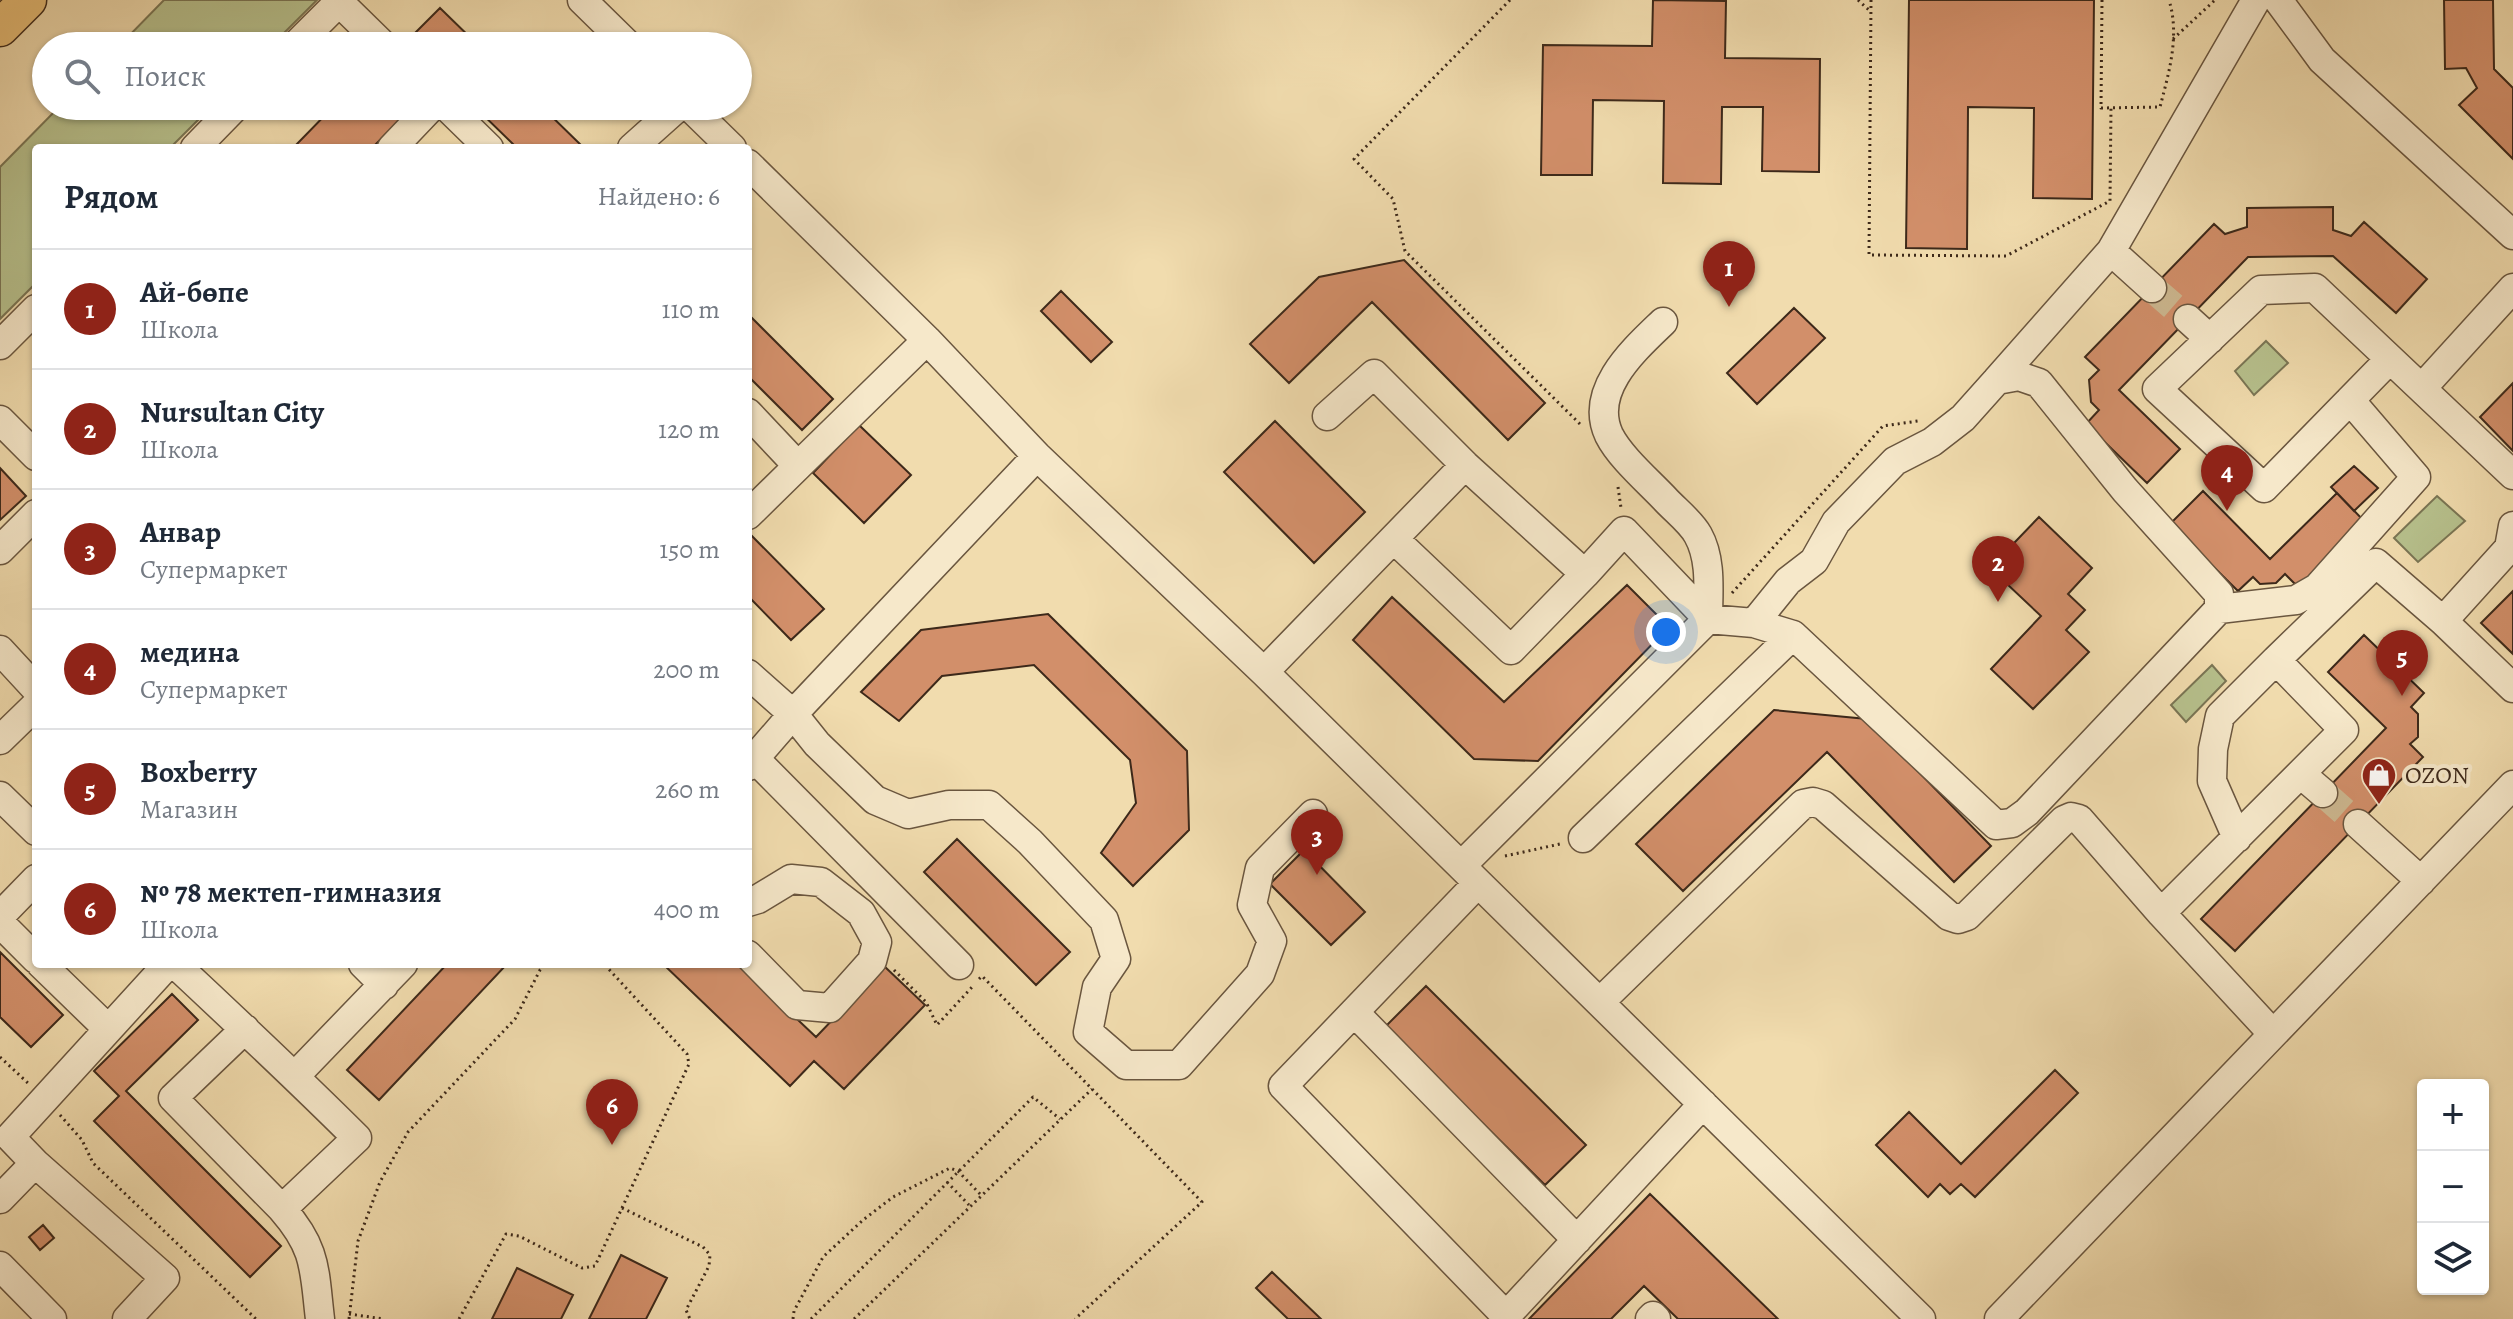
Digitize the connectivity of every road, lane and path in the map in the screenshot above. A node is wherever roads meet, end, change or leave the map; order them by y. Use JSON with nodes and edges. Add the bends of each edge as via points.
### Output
{"nodes":[{"id":1,"x":28,"y":0,"type":"edge"},
{"id":2,"x":582,"y":0,"type":"edge"},
{"id":3,"x":1510,"y":0,"type":"edge"},
{"id":4,"x":1858,"y":0,"type":"edge"},
{"id":5,"x":1871,"y":0,"type":"edge"},
{"id":6,"x":2102,"y":0,"type":"edge"},
{"id":7,"x":2169,"y":0,"type":"edge"},
{"id":8,"x":2215,"y":0,"type":"edge"},
{"id":9,"x":2256,"y":0,"type":"edge"},
{"id":10,"x":2278,"y":0,"type":"edge"},
{"id":11,"x":340,"y":1,"type":"edge"},
{"id":12,"x":1871,"y":12,"type":"junction"},
{"id":13,"x":0,"y":28,"type":"edge"},
{"id":14,"x":309,"y":32,"type":"edge"},
{"id":15,"x":370,"y":32,"type":"edge"},
{"id":16,"x":615,"y":32,"type":"edge"},
{"id":17,"x":2173,"y":39,"type":"junction"},
{"id":18,"x":2111,"y":107,"type":"junction"},
{"id":19,"x":222,"y":120,"type":"edge"},
{"id":20,"x":419,"y":120,"type":"edge"},
{"id":21,"x":460,"y":120,"type":"edge"},
{"id":22,"x":663,"y":120,"type":"edge"},
{"id":23,"x":703,"y":120,"type":"edge"},
{"id":24,"x":199,"y":144,"type":"edge"},
{"id":25,"x":396,"y":144,"type":"edge"},
{"id":26,"x":485,"y":144,"type":"edge"},
{"id":27,"x":636,"y":144,"type":"edge"},
{"id":28,"x":728,"y":144,"type":"edge"},
{"id":29,"x":752,"y":168,"type":"edge"},
{"id":30,"x":2513,"y":235,"type":"edge"},
{"id":31,"x":2111,"y":251,"type":"junction"},
{"id":32,"x":2152,"y":288,"type":"tunnel mouth"},
{"id":33,"x":2513,"y":288,"type":"edge"},
{"id":34,"x":32,"y":313,"type":"edge"},
{"id":35,"x":2188,"y":319,"type":"tunnel mouth"},
{"id":36,"x":1663,"y":322,"type":"dead end"},
{"id":37,"x":2210,"y":339,"type":"junction"},
{"id":38,"x":927,"y":340,"type":"junction"},
{"id":39,"x":0,"y":345,"type":"edge"},
{"id":40,"x":2390,"y":359,"type":"junction"},
{"id":41,"x":1997,"y":380,"type":"junction"},
{"id":42,"x":2422,"y":388,"type":"junction"},
{"id":43,"x":2350,"y":400,"type":"junction"},
{"id":44,"x":1327,"y":416,"type":"dead end"},
{"id":45,"x":752,"y":417,"type":"edge"},
{"id":46,"x":0,"y":420,"type":"edge"},
{"id":47,"x":1580,"y":424,"type":"dead end"},
{"id":48,"x":32,"y":452,"type":"edge"},
{"id":49,"x":1037,"y":456,"type":"junction"},
{"id":50,"x":1465,"y":465,"type":"junction"},
{"id":51,"x":798,"y":466,"type":"junction"},
{"id":52,"x":2513,"y":475,"type":"edge"},
{"id":53,"x":1618,"y":486,"type":"dead end"},
{"id":54,"x":752,"y":507,"type":"edge"},
{"id":55,"x":32,"y":518,"type":"edge"},
{"id":56,"x":2513,"y":526,"type":"edge"},
{"id":57,"x":1624,"y":531,"type":"junction"},
{"id":58,"x":1395,"y":540,"type":"junction"},
{"id":59,"x":0,"y":550,"type":"edge"},
{"id":60,"x":1585,"y":574,"type":"junction"},
{"id":61,"x":2219,"y":609,"type":"junction"},
{"id":62,"x":1708,"y":619,"type":"junction"},
{"id":63,"x":2443,"y":621,"type":"junction"},
{"id":64,"x":1754,"y":623,"type":"junction"},
{"id":65,"x":1793,"y":635,"type":"junction"},
{"id":66,"x":0,"y":650,"type":"edge"},
{"id":67,"x":2276,"y":660,"type":"junction"},
{"id":68,"x":1264,"y":672,"type":"junction"},
{"id":69,"x":752,"y":680,"type":"edge"},
{"id":70,"x":32,"y":685,"type":"edge"},
{"id":71,"x":2513,"y":688,"type":"edge"},
{"id":72,"x":32,"y":709,"type":"edge"},
{"id":73,"x":793,"y":714,"type":"junction"},
{"id":74,"x":0,"y":740,"type":"edge"},
{"id":75,"x":752,"y":762,"type":"edge"},
{"id":76,"x":2302,"y":775,"type":"junction"},
{"id":77,"x":2513,"y":785,"type":"edge"},
{"id":78,"x":2323,"y":793,"type":"tunnel mouth"},
{"id":79,"x":0,"y":796,"type":"edge"},
{"id":80,"x":1313,"y":814,"type":"dead end"},
{"id":81,"x":2358,"y":824,"type":"tunnel mouth"},
{"id":82,"x":32,"y":827,"type":"edge"},
{"id":83,"x":1583,"y":838,"type":"joint"},
{"id":84,"x":2237,"y":838,"type":"junction"},
{"id":85,"x":1470,"y":874,"type":"junction"},
{"id":86,"x":2421,"y":881,"type":"junction"},
{"id":87,"x":32,"y":883,"type":"edge"},
{"id":88,"x":752,"y":901,"type":"edge"},
{"id":89,"x":2161,"y":913,"type":"junction"},
{"id":90,"x":0,"y":916,"type":"edge"},
{"id":91,"x":0,"y":923,"type":"edge"},
{"id":92,"x":32,"y":955,"type":"edge"},
{"id":93,"x":752,"y":959,"type":"edge"},
{"id":94,"x":886,"y":962,"type":"dead end"},
{"id":95,"x":959,"y":965,"type":"dead end"},
{"id":96,"x":45,"y":968,"type":"edge"},
{"id":97,"x":164,"y":968,"type":"edge"},
{"id":98,"x":179,"y":968,"type":"edge"},
{"id":99,"x":367,"y":968,"type":"edge"},
{"id":100,"x":399,"y":968,"type":"edge"},
{"id":101,"x":542,"y":968,"type":"edge"},
{"id":102,"x":608,"y":968,"type":"edge"},
{"id":103,"x":384,"y":985,"type":"junction"},
{"id":104,"x":1600,"y":1002,"type":"junction"},
{"id":105,"x":1354,"y":1012,"type":"junction"},
{"id":106,"x":108,"y":1029,"type":"junction"},
{"id":107,"x":245,"y":1029,"type":"junction"},
{"id":108,"x":2273,"y":1034,"type":"junction"},
{"id":109,"x":0,"y":1057,"type":"edge"},
{"id":110,"x":295,"y":1076,"type":"junction"},
{"id":111,"x":1092,"y":1089,"type":"junction"},
{"id":112,"x":45,"y":1099,"type":"junction"},
{"id":113,"x":1703,"y":1104,"type":"junction"},
{"id":114,"x":1060,"y":1119,"type":"junction"},
{"id":115,"x":5,"y":1132,"type":"edge"},
{"id":116,"x":35,"y":1163,"type":"junction"},
{"id":117,"x":958,"y":1171,"type":"junction"},
{"id":118,"x":947,"y":1182,"type":"junction"},
{"id":119,"x":981,"y":1195,"type":"junction"},
{"id":120,"x":0,"y":1199,"type":"edge"},
{"id":121,"x":970,"y":1206,"type":"junction"},
{"id":122,"x":622,"y":1208,"type":"junction"},
{"id":123,"x":282,"y":1209,"type":"junction"},
{"id":124,"x":1577,"y":1240,"type":"junction"},
{"id":125,"x":0,"y":1266,"type":"edge"},
{"id":126,"x":349,"y":1316,"type":"edge"},
{"id":127,"x":1507,"y":1317,"type":"edge"},
{"id":128,"x":52,"y":1319,"type":"edge"},
{"id":129,"x":127,"y":1319,"type":"edge"},
{"id":130,"x":256,"y":1319,"type":"edge"},
{"id":131,"x":320,"y":1319,"type":"edge"},
{"id":132,"x":384,"y":1319,"type":"edge"},
{"id":133,"x":459,"y":1319,"type":"edge"},
{"id":134,"x":690,"y":1319,"type":"edge"},
{"id":135,"x":793,"y":1319,"type":"edge"},
{"id":136,"x":811,"y":1319,"type":"edge"},
{"id":137,"x":854,"y":1319,"type":"edge"},
{"id":138,"x":1075,"y":1319,"type":"edge"},
{"id":139,"x":1650,"y":1319,"type":"edge"},
{"id":140,"x":1656,"y":1319,"type":"edge"},
{"id":141,"x":1921,"y":1319,"type":"edge"},
{"id":142,"x":1999,"y":1319,"type":"edge"}],
"edges":[{"from":1,"to":13,"type":"main road"},
{"from":2,"to":16,"type":"street"},
{"from":3,"to":47,"type":"path","via":[[1354,159],[1393,199],[1405,251]]},
{"from":4,"to":12,"type":"path"},
{"from":5,"to":12,"type":"path"},
{"from":6,"to":18,"type":"path","via":[[2101,108]]},
{"from":7,"to":17,"type":"path"},
{"from":8,"to":17,"type":"path"},
{"from":9,"to":31,"type":"street"},
{"from":10,"to":30,"type":"street","via":[[2322,60]]},
{"from":11,"to":14,"type":"street"},
{"from":11,"to":15,"type":"street"},
{"from":12,"to":18,"type":"path","via":[[1869,255],[2006,256],[2110,201]]},
{"from":17,"to":18,"type":"path","via":[[2160,107]]},
{"from":19,"to":24,"type":"street"},
{"from":20,"to":25,"type":"street"},
{"from":21,"to":26,"type":"street"},
{"from":22,"to":27,"type":"street"},
{"from":23,"to":28,"type":"street"},
{"from":29,"to":38,"type":"street"},
{"from":31,"to":32,"type":"street"},
{"from":31,"to":41,"type":"street"},
{"from":33,"to":42,"type":"street"},
{"from":34,"to":39,"type":"street"},
{"from":35,"to":37,"type":"street"},
{"from":36,"to":62,"type":"street","via":[[1611,382],[1604,418],[1610,436],[1632,465],[1697,533],[1708,566]]},
{"from":37,"to":40,"type":"street","via":[[2261,290],[2315,288]]},
{"from":37,"to":43,"type":"street","via":[[2157,389],[2264,488]]},
{"from":38,"to":49,"type":"street"},
{"from":38,"to":51,"type":"street"},
{"from":40,"to":42,"type":"street"},
{"from":40,"to":43,"type":"street"},
{"from":41,"to":61,"type":"street","via":[[2019,376],[2039,383],[2125,490],[2219,594]]},
{"from":41,"to":64,"type":"street","via":[[1963,418],[1895,461],[1836,522],[1814,561],[1788,581]]},
{"from":42,"to":52,"type":"street"},
{"from":43,"to":61,"type":"street","via":[[2416,477],[2317,588],[2296,600]]},
{"from":44,"to":50,"type":"street","via":[[1374,374]]},
{"from":45,"to":51,"type":"street"},
{"from":46,"to":48,"type":"street"},
{"from":49,"to":68,"type":"street"},
{"from":49,"to":73,"type":"street"},
{"from":50,"to":58,"type":"street"},
{"from":50,"to":60,"type":"street"},
{"from":51,"to":54,"type":"street"},
{"from":53,"to":57,"type":"path"},
{"from":55,"to":59,"type":"street"},
{"from":56,"to":63,"type":"street","via":[[2509,548]]},
{"from":57,"to":60,"type":"street"},
{"from":57,"to":62,"type":"street"},
{"from":58,"to":60,"type":"street","via":[[1511,650]]},
{"from":58,"to":68,"type":"street"},
{"from":61,"to":65,"type":"street","via":[[2027,812],[2012,823],[1996,825]]},
{"from":62,"to":64,"type":"street"},
{"from":62,"to":85,"type":"street"},
{"from":63,"to":67,"type":"street","via":[[2376,563]]},
{"from":63,"to":71,"type":"street"},
{"from":64,"to":65,"type":"street"},
{"from":65,"to":83,"type":"street"},
{"from":66,"to":70,"type":"street"},
{"from":67,"to":76,"type":"street","via":[[2344,730]]},
{"from":67,"to":84,"type":"street","via":[[2220,716],[2212,781]]},
{"from":68,"to":85,"type":"street"},
{"from":69,"to":73,"type":"street"},
{"from":72,"to":74,"type":"street"},
{"from":73,"to":75,"type":"street"},
{"from":73,"to":80,"type":"street","via":[[875,800],[908,814],[949,805],[989,805],[1104,920],[1116,959],[1097,987],[1088,1032],[1126,1065],[1179,1065],[1260,974],[1272,941],[1252,905],[1260,868]]},
{"from":75,"to":95,"type":"street"},
{"from":76,"to":78,"type":"street"},
{"from":76,"to":84,"type":"street"},
{"from":77,"to":86,"type":"street"},
{"from":79,"to":82,"type":"street"},
{"from":81,"to":86,"type":"street"},
{"from":83,"to":85,"type":"path"},
{"from":84,"to":89,"type":"street"},
{"from":85,"to":104,"type":"street"},
{"from":85,"to":105,"type":"street"},
{"from":86,"to":108,"type":"street"},
{"from":87,"to":90,"type":"street"},
{"from":88,"to":93,"type":"street","via":[[791,879],[821,882],[861,913],[877,942],[872,961],[830,1008],[797,1005]]},
{"from":89,"to":104,"type":"street","via":[[2079,819],[2071,817],[1958,919],[1813,802],[1803,804]]},
{"from":89,"to":108,"type":"street"},
{"from":91,"to":92,"type":"street"},
{"from":94,"to":111,"type":"path","via":[[926,1002],[937,1025],[982,976]]},
{"from":96,"to":106,"type":"street"},
{"from":97,"to":106,"type":"street"},
{"from":98,"to":107,"type":"street"},
{"from":99,"to":103,"type":"street"},
{"from":100,"to":103,"type":"street"},
{"from":101,"to":126,"type":"path","via":[[515,1019],[408,1132],[380,1182],[358,1241]]},
{"from":102,"to":122,"type":"path","via":[[687,1054],[689,1064]]},
{"from":103,"to":110,"type":"street"},
{"from":104,"to":113,"type":"street"},
{"from":105,"to":124,"type":"street"},
{"from":105,"to":127,"type":"street","via":[[1283,1086]]},
{"from":106,"to":112,"type":"street"},
{"from":107,"to":110,"type":"street"},
{"from":107,"to":123,"type":"street","via":[[173,1098]]},
{"from":108,"to":142,"type":"street"},
{"from":109,"to":112,"type":"path"},
{"from":110,"to":123,"type":"street","via":[[357,1138]]},
{"from":111,"to":114,"type":"path"},
{"from":111,"to":138,"type":"path","via":[[1202,1202]]},
{"from":112,"to":115,"type":"street"},
{"from":112,"to":130,"type":"path","via":[[82,1140],[93,1163]]},
{"from":113,"to":124,"type":"street"},
{"from":113,"to":141,"type":"street"},
{"from":114,"to":117,"type":"path","via":[[1033,1097]]},
{"from":114,"to":119,"type":"path"},
{"from":115,"to":116,"type":"street"},
{"from":116,"to":120,"type":"street"},
{"from":116,"to":129,"type":"street","via":[[165,1278]]},
{"from":117,"to":118,"type":"path"},
{"from":117,"to":119,"type":"path"},
{"from":117,"to":135,"type":"path","via":[[950,1168],[893,1197],[863,1220],[823,1257]]},
{"from":118,"to":121,"type":"path"},
{"from":118,"to":136,"type":"path"},
{"from":119,"to":121,"type":"path"},
{"from":121,"to":137,"type":"path"},
{"from":122,"to":133,"type":"path","via":[[595,1266],[582,1268],[506,1234]]},
{"from":122,"to":134,"type":"path","via":[[710,1255],[686,1310]]},
{"from":123,"to":131,"type":"street","via":[[311,1251]]},
{"from":124,"to":127,"type":"street"},
{"from":125,"to":128,"type":"street"},
{"from":126,"to":132,"type":"path"},
{"from":139,"to":140,"type":"street"}]}
